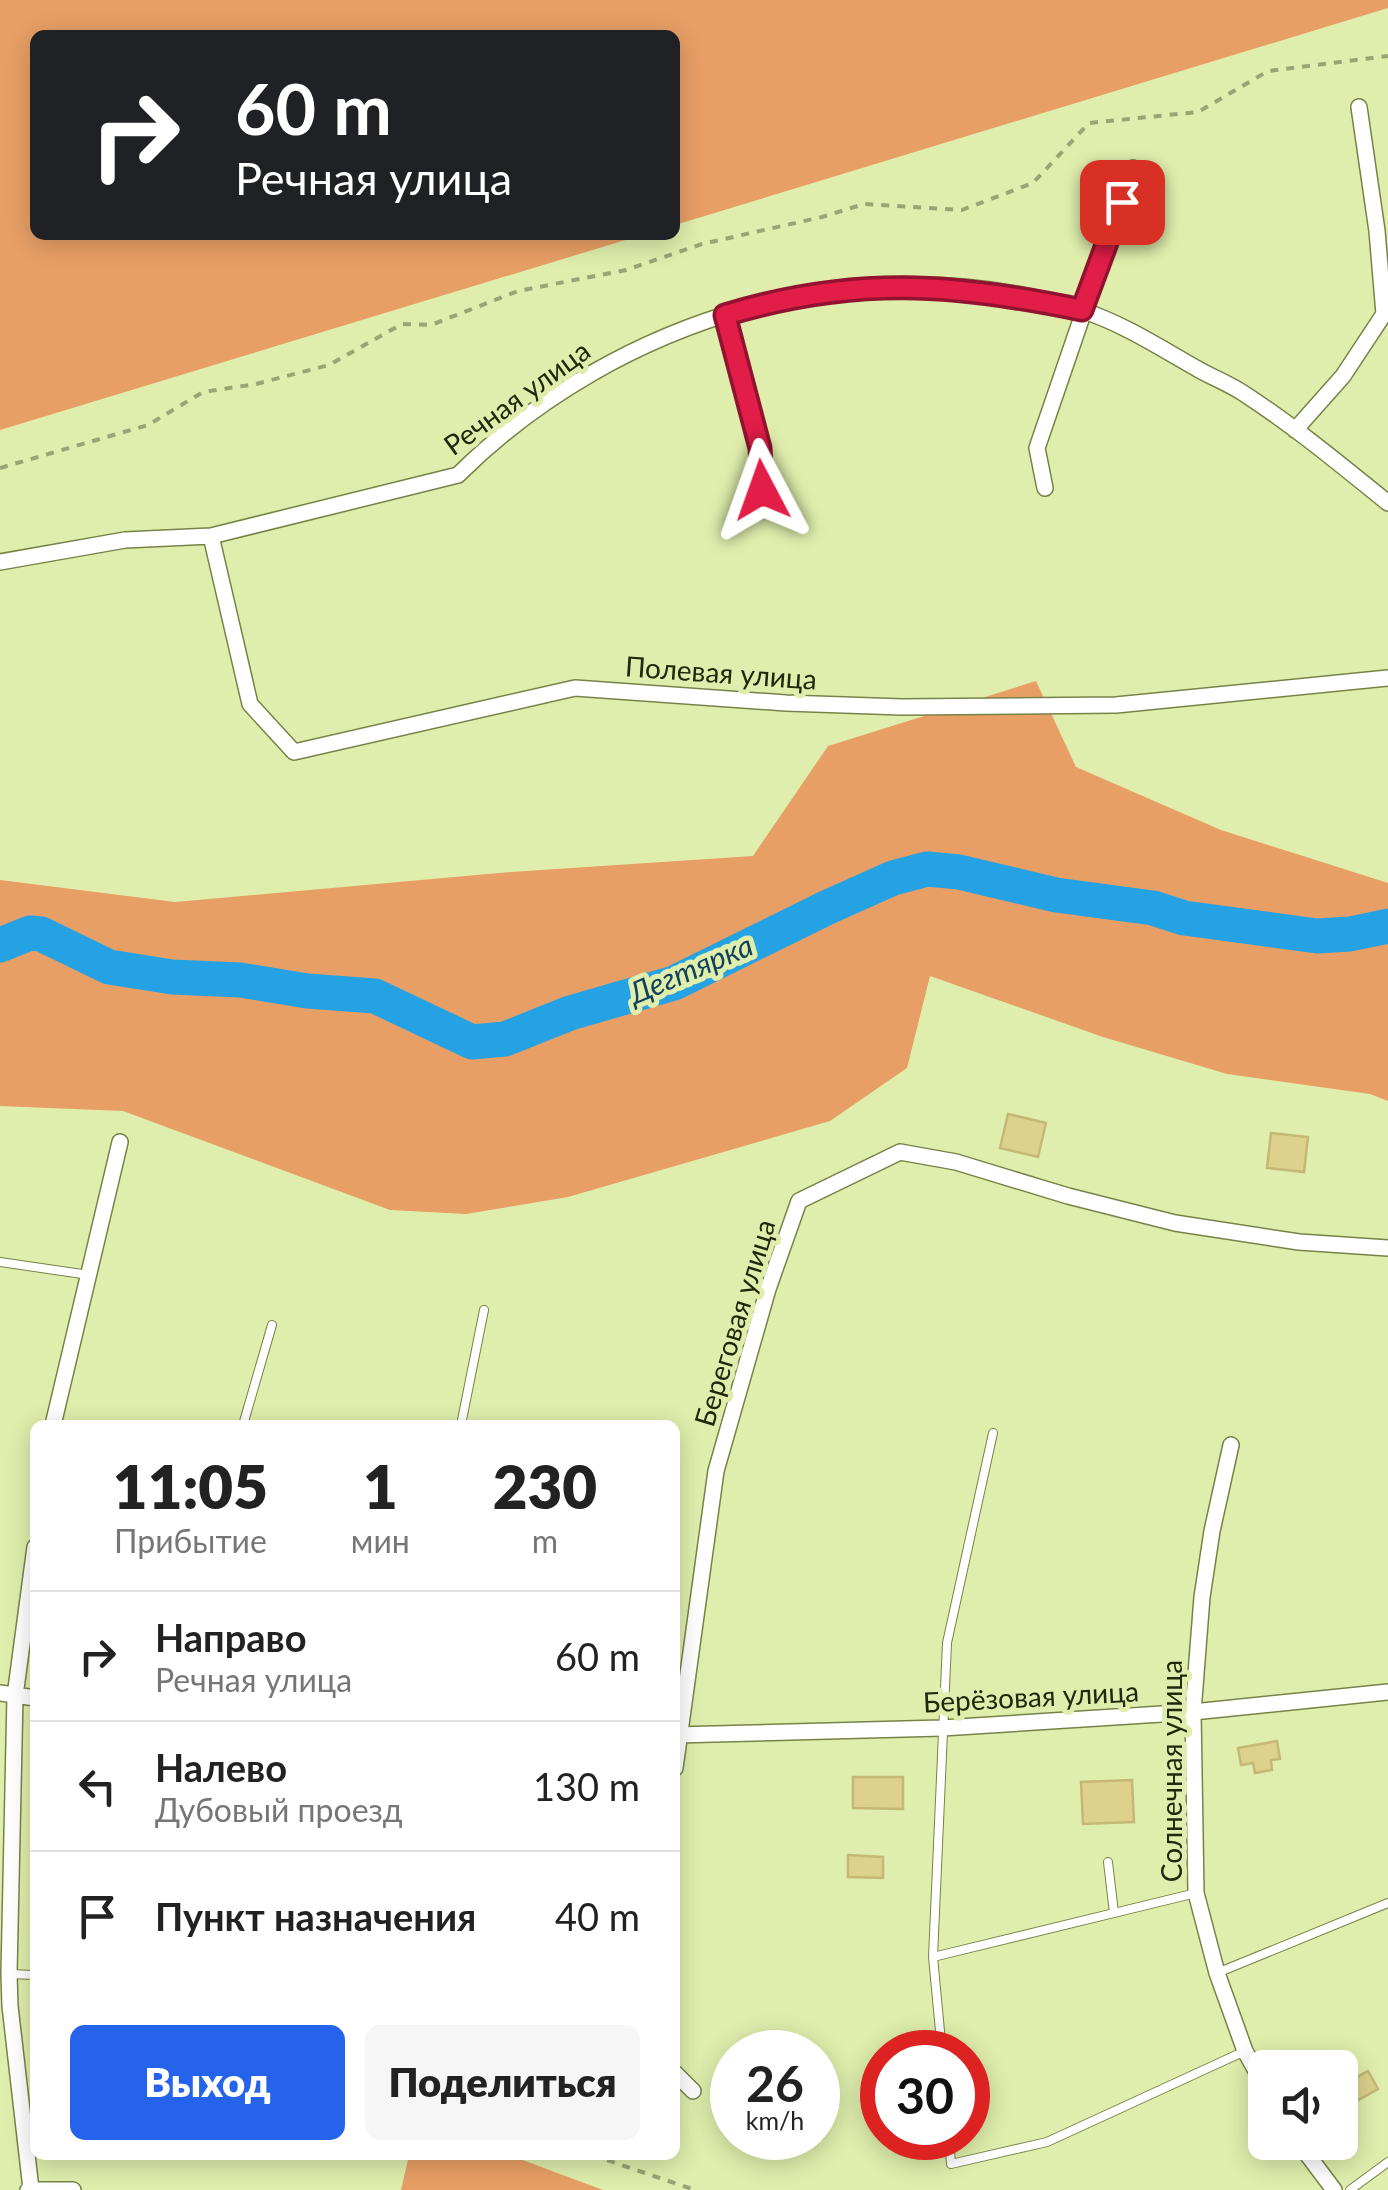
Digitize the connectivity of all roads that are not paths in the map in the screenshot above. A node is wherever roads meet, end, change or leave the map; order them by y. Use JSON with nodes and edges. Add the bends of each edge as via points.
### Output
{"nodes":[{"id":1,"x":1359,"y":107,"type":"dead end"},
{"id":2,"x":1134,"y":168,"type":"dead end"},
{"id":3,"x":1082,"y":310,"type":"junction"},
{"id":4,"x":725,"y":315,"type":"junction"},
{"id":5,"x":1294,"y":430,"type":"junction"},
{"id":6,"x":1045,"y":488,"type":"dead end"},
{"id":7,"x":762,"y":490,"type":"dead end"},
{"id":8,"x":1388,"y":503,"type":"edge"},
{"id":9,"x":211,"y":536,"type":"junction"},
{"id":10,"x":0,"y":562,"type":"edge"},
{"id":11,"x":1388,"y":678,"type":"edge"},
{"id":12,"x":120,"y":1142,"type":"dead end"},
{"id":13,"x":1388,"y":1248,"type":"edge"},
{"id":14,"x":0,"y":1262,"type":"edge"},
{"id":15,"x":88,"y":1275,"type":"junction"},
{"id":16,"x":484,"y":1310,"type":"dead end"},
{"id":17,"x":272,"y":1326,"type":"dead end"},
{"id":18,"x":54,"y":1420,"type":"edge"},
{"id":19,"x":244,"y":1420,"type":"edge"},
{"id":20,"x":461,"y":1420,"type":"edge"},
{"id":21,"x":993,"y":1433,"type":"dead end"},
{"id":22,"x":1231,"y":1445,"type":"dead end"},
{"id":23,"x":30,"y":1574,"type":"edge"},
{"id":24,"x":1388,"y":1692,"type":"edge"},
{"id":25,"x":8,"y":1694,"type":"edge"},
{"id":26,"x":680,"y":1709,"type":"edge"},
{"id":27,"x":1194,"y":1712,"type":"junction"},
{"id":28,"x":942,"y":1728,"type":"junction"},
{"id":29,"x":680,"y":1735,"type":"edge"},
{"id":30,"x":1108,"y":1862,"type":"dead end"},
{"id":31,"x":1196,"y":1893,"type":"junction"},
{"id":32,"x":1388,"y":1903,"type":"edge"},
{"id":33,"x":1114,"y":1913,"type":"junction"},
{"id":34,"x":934,"y":1956,"type":"junction"},
{"id":35,"x":1216,"y":1972,"type":"junction"},
{"id":36,"x":9,"y":1974,"type":"junction"},
{"id":37,"x":30,"y":1975,"type":"edge"},
{"id":38,"x":940,"y":2030,"type":"edge"},
{"id":39,"x":1245,"y":2051,"type":"junction"},
{"id":40,"x":1248,"y":2056,"type":"edge"},
{"id":41,"x":680,"y":2079,"type":"edge"},
{"id":42,"x":693,"y":2091,"type":"dead end"},
{"id":43,"x":990,"y":2155,"type":"edge"},
{"id":44,"x":1312,"y":2160,"type":"edge"},
{"id":45,"x":1388,"y":2162,"type":"edge"},
{"id":46,"x":30,"y":2190,"type":"edge"},
{"id":47,"x":73,"y":2190,"type":"edge"},
{"id":48,"x":1334,"y":2190,"type":"edge"},
{"id":49,"x":1350,"y":2190,"type":"edge"}],
"edges":[{"from":1,"to":5,"type":"street","via":[[1384,314],[1343,376]]},
{"from":2,"to":3,"type":"street"},
{"from":3,"to":4,"type":"street","name":"Речная улица","via":[[918,286],[852,289]]},
{"from":3,"to":5,"type":"street","name":"Речная улица","via":[[1160,344]]},
{"from":3,"to":6,"type":"street","via":[[1037,448]]},
{"from":4,"to":7,"type":"street","via":[[760,448]]},
{"from":4,"to":9,"type":"street","name":"Речная улица","via":[[614,359],[538,408],[458,475]]},
{"from":5,"to":8,"type":"street","name":"Речная улица"},
{"from":9,"to":10,"type":"street","name":"Речная улица","via":[[125,540]]},
{"from":9,"to":11,"type":"street","name":"Полевая улица","via":[[250,704],[294,752],[575,688],[805,704],[1056,706]]},
{"from":12,"to":15,"type":"street"},
{"from":13,"to":26,"type":"street","name":"Береговая улица","via":[[1175,1223],[900,1152],[799,1201],[716,1471]]},
{"from":14,"to":15,"type":"lane"},
{"from":15,"to":18,"type":"street"},
{"from":16,"to":20,"type":"lane"},
{"from":17,"to":19,"type":"lane"},
{"from":21,"to":28,"type":"lane","via":[[947,1642]]},
{"from":22,"to":27,"type":"street","name":"Солнечная улица","via":[[1202,1597]]},
{"from":23,"to":25,"type":"street"},
{"from":24,"to":27,"type":"street","name":"Берёзовая улица"},
{"from":25,"to":36,"type":"street"},
{"from":27,"to":28,"type":"street","name":"Берёзовая улица"},
{"from":27,"to":31,"type":"street","name":"Солнечная улица"},
{"from":28,"to":29,"type":"street","name":"Берёзовая улица"},
{"from":28,"to":34,"type":"lane"},
{"from":30,"to":33,"type":"lane"},
{"from":31,"to":33,"type":"lane"},
{"from":31,"to":35,"type":"street","name":"Солнечная улица"},
{"from":32,"to":35,"type":"lane"},
{"from":33,"to":34,"type":"lane"},
{"from":34,"to":38,"type":"lane"},
{"from":35,"to":39,"type":"street","name":"Солнечная улица"},
{"from":36,"to":37,"type":"lane"},
{"from":36,"to":46,"type":"street"},
{"from":39,"to":40,"type":"street","name":"Солнечная улица"},
{"from":39,"to":43,"type":"lane","via":[[1047,2142]]},
{"from":41,"to":42,"type":"street"},
{"from":44,"to":48,"type":"street"},
{"from":45,"to":49,"type":"lane"},
{"from":46,"to":47,"type":"street"}]}
